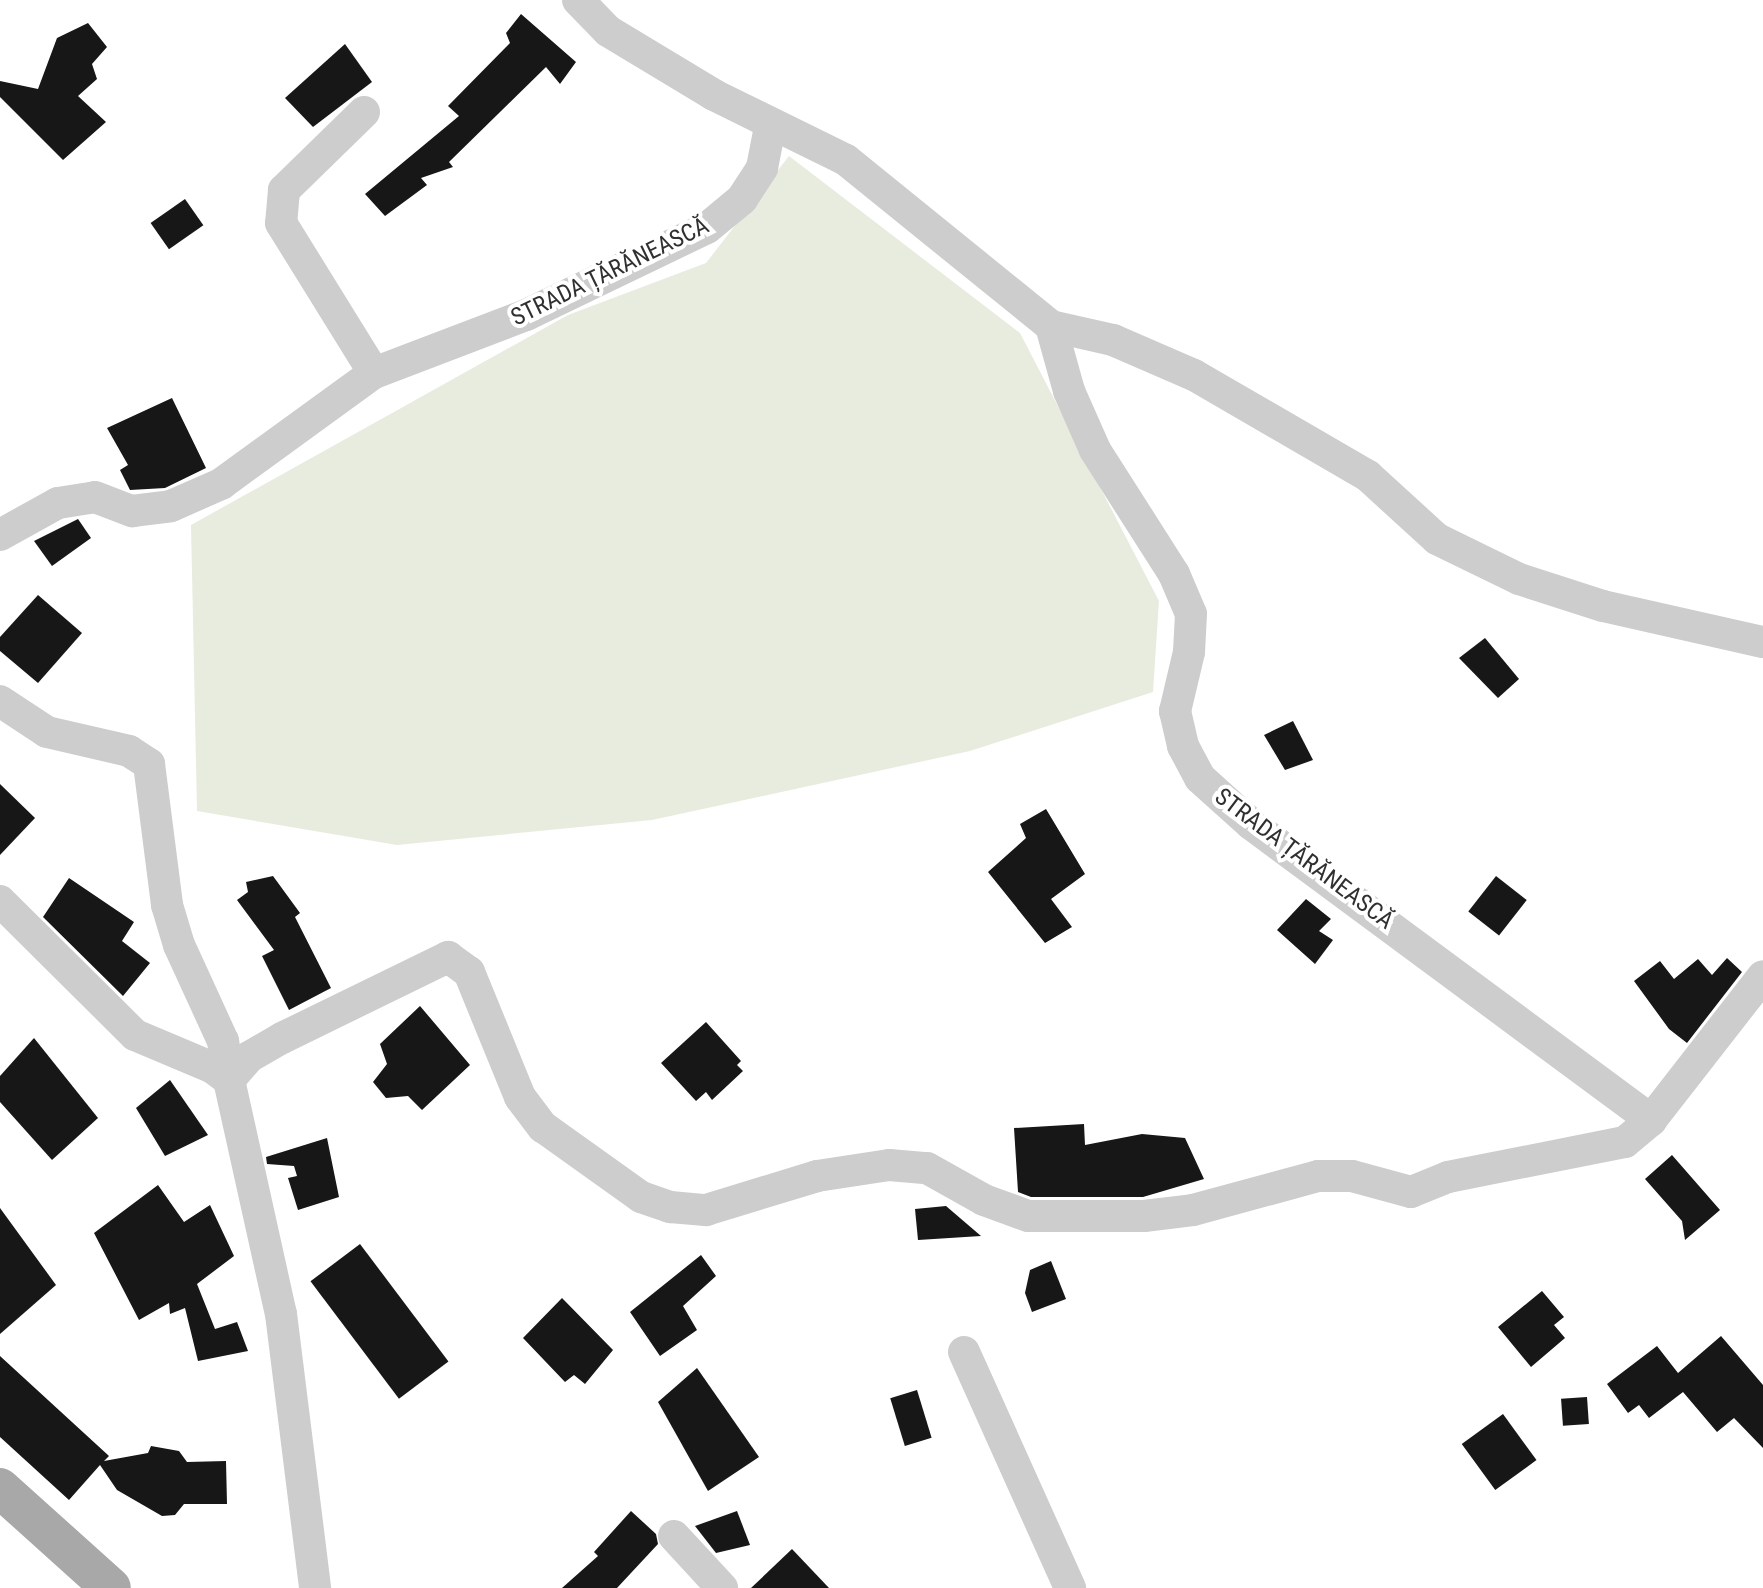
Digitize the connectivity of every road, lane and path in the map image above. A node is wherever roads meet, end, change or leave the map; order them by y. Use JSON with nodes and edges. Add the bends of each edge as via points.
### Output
{"nodes":[{"id":1,"x":578,"y":0,"type":"edge"},
{"id":2,"x":364,"y":112,"type":"dead end"},
{"id":3,"x":770,"y":127,"type":"junction"},
{"id":4,"x":1051,"y":326,"type":"junction"},
{"id":5,"x":374,"y":373,"type":"junction"},
{"id":6,"x":0,"y":535,"type":"edge"},
{"id":7,"x":1763,"y":642,"type":"edge"},
{"id":8,"x":0,"y":701,"type":"edge"},
{"id":9,"x":0,"y":901,"type":"edge"},
{"id":10,"x":1763,"y":976,"type":"edge"},
{"id":11,"x":229,"y":1080,"type":"junction"},
{"id":12,"x":1651,"y":1120,"type":"junction"},
{"id":13,"x":964,"y":1352,"type":"dead end"},
{"id":14,"x":0,"y":1488,"type":"edge"},
{"id":15,"x":674,"y":1536,"type":"dead end"},
{"id":16,"x":111,"y":1588,"type":"edge"},
{"id":17,"x":315,"y":1588,"type":"edge"},
{"id":18,"x":722,"y":1588,"type":"edge"},
{"id":19,"x":1070,"y":1588,"type":"edge"}],
"edges":[{"from":1,"to":3,"type":"street","via":[[608,31]]},
{"from":2,"to":5,"type":"street","via":[[284,190],[281,223]]},
{"from":3,"to":4,"type":"street","via":[[846,160]]},
{"from":3,"to":5,"type":"street","name":"STRADA ȚĂRĂNEASCĂ","via":[[762,168],[742,199],[707,228],[526,315]]},
{"from":4,"to":7,"type":"street","via":[[1113,340],[1194,375],[1368,476],[1437,539],[1519,579],[1603,606]]},
{"from":4,"to":12,"type":"street","name":"STRADA ȚĂRĂNEASCĂ","via":[[1069,391],[1095,450],[1174,574],[1191,614],[1189,652],[1175,711],[1183,746],[1200,778],[1251,824]]},
{"from":5,"to":6,"type":"street","name":"STRADA ȚĂRĂNEASCĂ","via":[[221,484],[171,506],[132,511],[95,497],[58,503]]},
{"from":8,"to":11,"type":"street","via":[[47,732],[129,751],[149,764],[167,905],[179,945],[223,1041]]},
{"from":9,"to":11,"type":"street","via":[[135,1035]]},
{"from":10,"to":12,"type":"street"},
{"from":11,"to":12,"type":"street","via":[[249,1057],[282,1038],[448,957],[469,972],[520,1097],[543,1127],[610,1179],[670,1207],[731,1206],[817,1176],[889,1165],[927,1168],[984,1200],[1028,1216],[1089,1219],[1193,1210],[1318,1176],[1352,1176],[1411,1192],[1448,1177],[1625,1142]]},
{"from":11,"to":17,"type":"street","via":[[281,1314]]},
{"from":13,"to":19,"type":"street"},
{"from":14,"to":16,"type":"main road"},
{"from":15,"to":18,"type":"street"}]}
